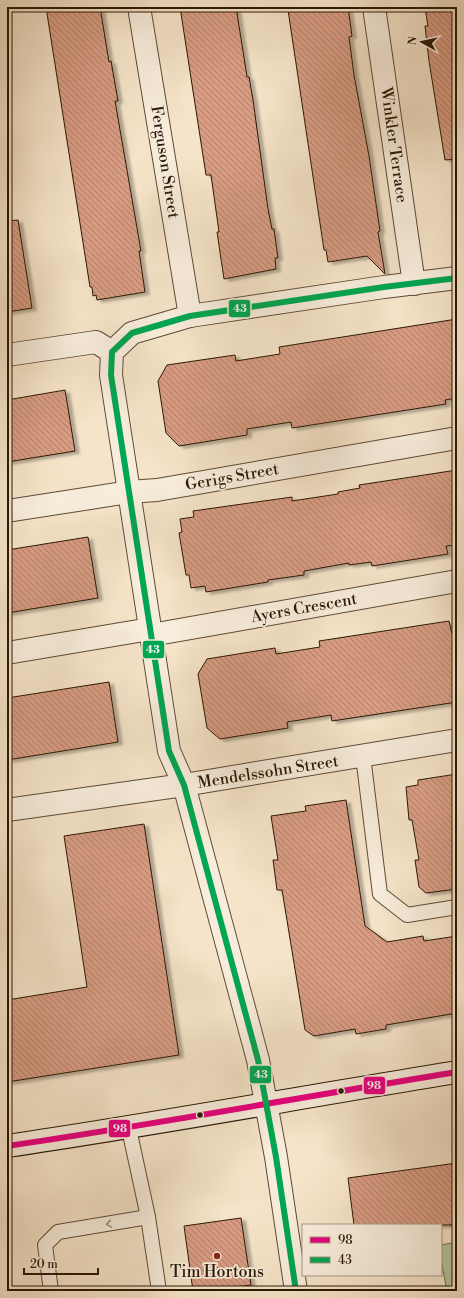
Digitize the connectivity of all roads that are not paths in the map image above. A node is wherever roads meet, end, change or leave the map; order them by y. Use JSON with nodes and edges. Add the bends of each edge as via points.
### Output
{"nodes":[{"id":1,"x":139,"y":7,"type":"edge"},
{"id":2,"x":374,"y":7,"type":"edge"},
{"id":3,"x":457,"y":278,"type":"edge"},
{"id":4,"x":414,"y":284,"type":"junction"},
{"id":5,"x":190,"y":316,"type":"junction"},
{"id":6,"x":112,"y":352,"type":"junction"},
{"id":7,"x":7,"y":355,"type":"edge"},
{"id":8,"x":457,"y":438,"type":"edge"},
{"id":9,"x":129,"y":492,"type":"junction"},
{"id":10,"x":7,"y":511,"type":"edge"},
{"id":11,"x":457,"y":581,"type":"edge"},
{"id":12,"x":150,"y":632,"type":"junction"},
{"id":13,"x":7,"y":653,"type":"edge"},
{"id":14,"x":457,"y":740,"type":"edge"},
{"id":15,"x":363,"y":756,"type":"junction"},
{"id":16,"x":184,"y":786,"type":"junction"},
{"id":17,"x":7,"y":810,"type":"edge"},
{"id":18,"x":457,"y":907,"type":"edge"},
{"id":19,"x":457,"y":1072,"type":"edge"},
{"id":20,"x":266,"y":1105,"type":"junction"},
{"id":21,"x":129,"y":1128,"type":"junction"},
{"id":22,"x":7,"y":1146,"type":"edge"},
{"id":23,"x":148,"y":1218,"type":"junction"},
{"id":24,"x":50,"y":1291,"type":"edge"},
{"id":25,"x":159,"y":1291,"type":"edge"},
{"id":26,"x":296,"y":1291,"type":"edge"}],
"edges":[{"from":1,"to":5,"type":"street","name":"Ferguson Street"},
{"from":2,"to":4,"type":"street","name":"Winkler Terrace"},
{"from":3,"to":4,"type":"street"},
{"from":4,"to":5,"type":"street"},
{"from":5,"to":6,"type":"street","via":[[132,333]]},
{"from":6,"to":7,"type":"street","via":[[96,342]]},
{"from":6,"to":9,"type":"street","via":[[111,375]]},
{"from":8,"to":9,"type":"street","name":"Gerigs Street","via":[[157,490]]},
{"from":9,"to":10,"type":"street","name":"Gerigs Street"},
{"from":9,"to":12,"type":"street"},
{"from":11,"to":12,"type":"street","name":"Ayers Crescent"},
{"from":12,"to":13,"type":"street","name":"Ayers Crescent"},
{"from":12,"to":16,"type":"street","via":[[169,751]]},
{"from":14,"to":15,"type":"street","name":"Mendelssohn Street"},
{"from":15,"to":16,"type":"street","name":"Mendelssohn Street"},
{"from":15,"to":18,"type":"lane","via":[[380,894],[407,916]]},
{"from":16,"to":17,"type":"street","name":"Mendelssohn Street"},
{"from":16,"to":20,"type":"street","via":[[258,1060]]},
{"from":19,"to":20,"type":"street","via":[[312,1095]]},
{"from":20,"to":21,"type":"street"},
{"from":20,"to":26,"type":"street"},
{"from":21,"to":22,"type":"street"},
{"from":21,"to":23,"type":"lane"},
{"from":23,"to":24,"type":"lane","one_way":true,"via":[[58,1232],[45,1245]]},
{"from":23,"to":25,"type":"lane"}]}
